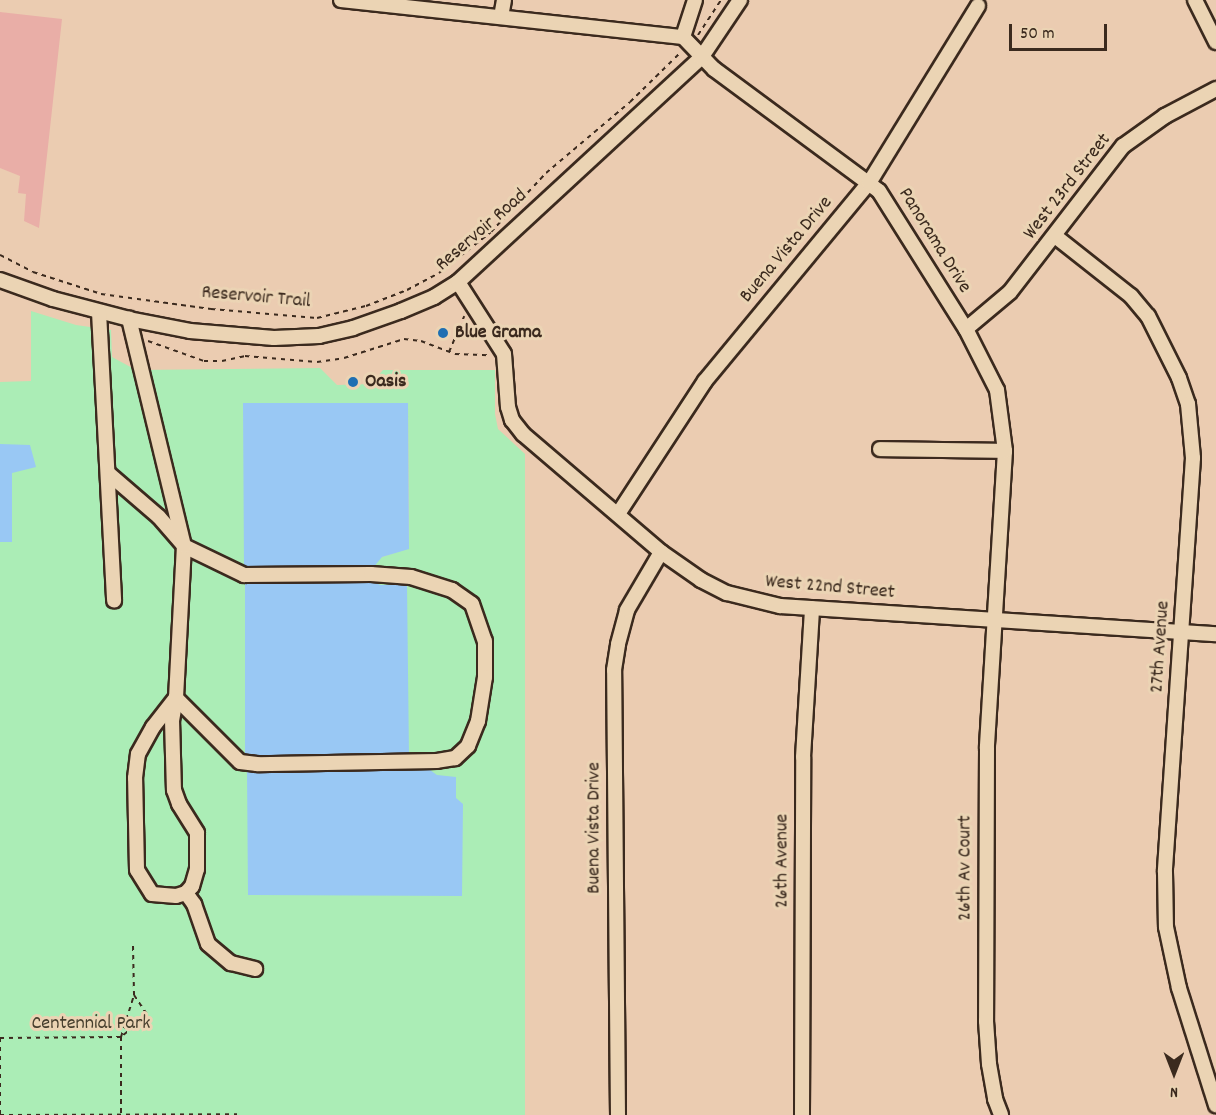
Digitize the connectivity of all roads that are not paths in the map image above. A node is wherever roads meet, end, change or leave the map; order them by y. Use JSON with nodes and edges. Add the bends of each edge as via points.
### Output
{"nodes":[{"id":1,"x":341,"y":0,"type":"edge"},
{"id":2,"x":504,"y":0,"type":"edge"},
{"id":3,"x":696,"y":0,"type":"edge"},
{"id":4,"x":740,"y":0,"type":"edge"},
{"id":5,"x":1195,"y":0,"type":"edge"},
{"id":6,"x":978,"y":6,"type":"dead end"},
{"id":7,"x":501,"y":17,"type":"junction"},
{"id":8,"x":686,"y":41,"type":"junction"},
{"id":9,"x":1216,"y":42,"type":"edge"},
{"id":10,"x":701,"y":58,"type":"junction"},
{"id":11,"x":1216,"y":89,"type":"edge"},
{"id":12,"x":869,"y":183,"type":"junction"},
{"id":13,"x":1055,"y":236,"type":"junction"},
{"id":14,"x":0,"y":280,"type":"edge"},
{"id":15,"x":459,"y":282,"type":"junction"},
{"id":16,"x":99,"y":312,"type":"junction"},
{"id":17,"x":129,"y":320,"type":"junction"},
{"id":18,"x":966,"y":329,"type":"junction"},
{"id":19,"x":880,"y":450,"type":"dead end"},
{"id":20,"x":1005,"y":452,"type":"junction"},
{"id":21,"x":108,"y":474,"type":"junction"},
{"id":22,"x":618,"y":514,"type":"junction"},
{"id":23,"x":184,"y":546,"type":"junction"},
{"id":24,"x":661,"y":552,"type":"junction"},
{"id":25,"x":114,"y":601,"type":"dead end"},
{"id":26,"x":812,"y":608,"type":"junction"},
{"id":27,"x":994,"y":620,"type":"junction"},
{"id":28,"x":1182,"y":632,"type":"junction"},
{"id":29,"x":1216,"y":634,"type":"edge"},
{"id":30,"x":176,"y":698,"type":"junction"},
{"id":31,"x":186,"y":893,"type":"junction"},
{"id":32,"x":255,"y":969,"type":"dead end"},
{"id":33,"x":1216,"y":1105,"type":"edge"},
{"id":34,"x":618,"y":1115,"type":"edge"},
{"id":35,"x":802,"y":1115,"type":"edge"},
{"id":36,"x":1001,"y":1115,"type":"edge"}],
"edges":[{"from":1,"to":7,"type":"street"},
{"from":2,"to":7,"type":"street"},
{"from":3,"to":8,"type":"street"},
{"from":4,"to":10,"type":"street","name":"Reservoir Road"},
{"from":5,"to":9,"type":"street"},
{"from":6,"to":12,"type":"street","name":"Buena Vista Drive"},
{"from":7,"to":8,"type":"street"},
{"from":8,"to":10,"type":"street","name":"Panorama Drive"},
{"from":10,"to":12,"type":"street","name":"Panorama Drive"},
{"from":10,"to":15,"type":"street","name":"Reservoir Road"},
{"from":11,"to":13,"type":"street","name":"West 23rd Street","via":[[1135,135],[1088,189]]},
{"from":12,"to":18,"type":"street","name":"Panorama Drive","via":[[879,190]]},
{"from":12,"to":22,"type":"street","name":"Buena Vista Drive","via":[[705,381]]},
{"from":13,"to":18,"type":"street","name":"West 23rd Street","via":[[1010,292]]},
{"from":13,"to":28,"type":"street","name":"27th Avenue","via":[[1131,296],[1148,316],[1172,360],[1188,404],[1193,458]]},
{"from":14,"to":16,"type":"street","name":"Reservoir Road"},
{"from":15,"to":17,"type":"street","name":"Reservoir Road","via":[[401,311],[319,336],[223,334]]},
{"from":15,"to":22,"type":"street","name":"West 22nd Street","via":[[504,354],[512,420],[523,434]]},
{"from":16,"to":17,"type":"street","name":"Reservoir Road"},
{"from":16,"to":21,"type":"street"},
{"from":17,"to":23,"type":"street"},
{"from":18,"to":20,"type":"street","name":"Panorama Drive","via":[[996,390]]},
{"from":19,"to":20,"type":"street"},
{"from":20,"to":27,"type":"street","name":"Panorama Drive"},
{"from":21,"to":23,"type":"street","via":[[159,517]]},
{"from":21,"to":25,"type":"street"},
{"from":22,"to":24,"type":"street","name":"West 22nd Street"},
{"from":23,"to":30,"type":"street"},
{"from":23,"to":30,"type":"street","via":[[244,575],[371,574],[411,577],[452,590],[472,603],[485,641],[484,677],[478,721],[468,746],[456,758],[437,761],[240,762]]},
{"from":24,"to":26,"type":"street","name":"West 22nd Street","via":[[727,593],[760,602]]},
{"from":24,"to":34,"type":"street","name":"Buena Vista Drive","via":[[627,610],[614,670]]},
{"from":26,"to":27,"type":"street","name":"West 22nd Street"},
{"from":26,"to":35,"type":"street","name":"26th Avenue","via":[[803,757]]},
{"from":27,"to":28,"type":"street","name":"West 22nd Street"},
{"from":27,"to":36,"type":"street","name":"26th Av Court","via":[[987,748],[986,998],[989,1064],[994,1099]]},
{"from":28,"to":29,"type":"street","name":"West 22nd Street"},
{"from":28,"to":33,"type":"street","name":"27th Avenue","via":[[1165,872],[1166,927],[1179,988]]},
{"from":30,"to":31,"type":"street","via":[[172,720],[174,790],[197,833],[197,869]]},
{"from":30,"to":31,"type":"street","via":[[138,754],[137,870],[152,894],[176,897]]},
{"from":31,"to":32,"type":"street","via":[[195,904],[208,944],[231,963]]}]}
